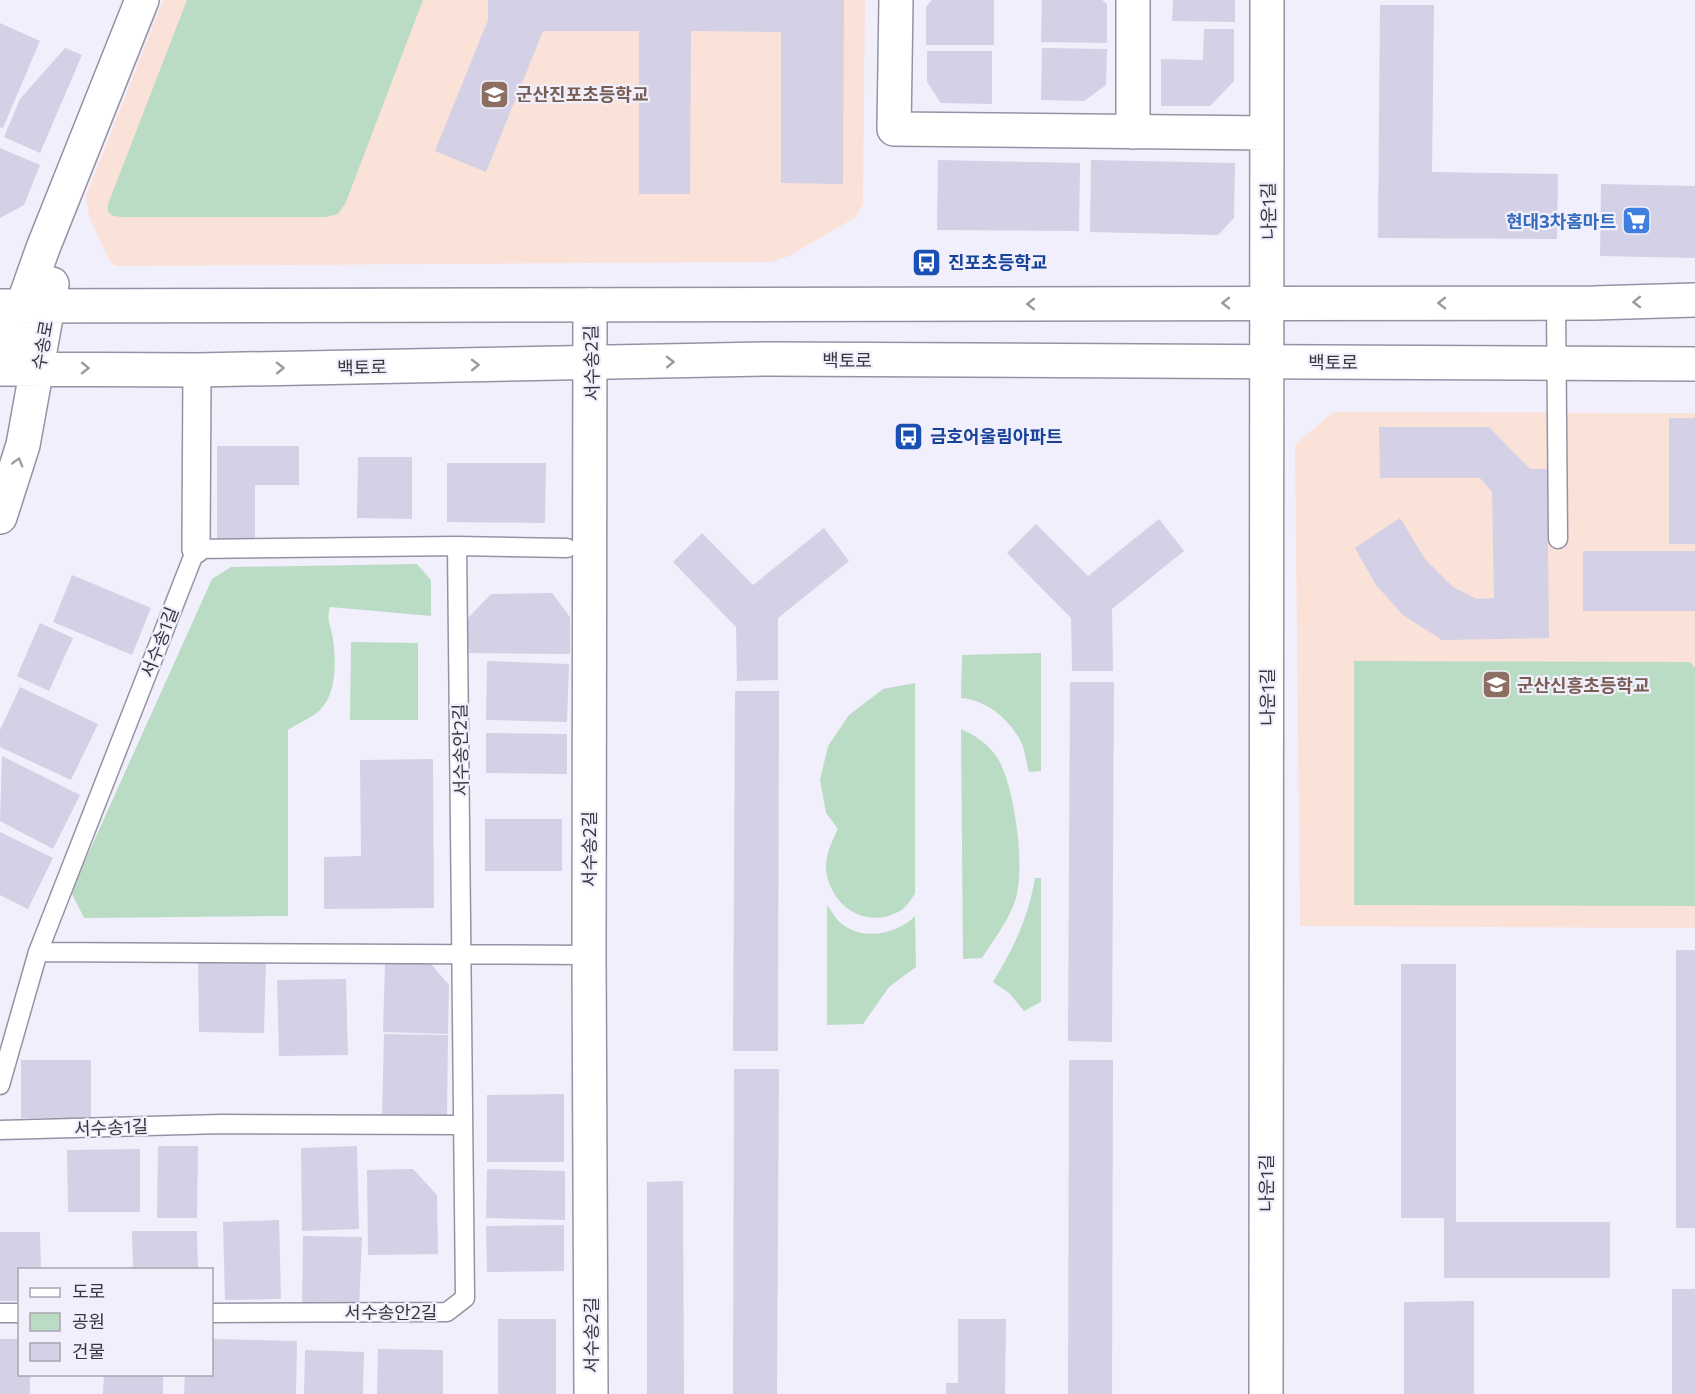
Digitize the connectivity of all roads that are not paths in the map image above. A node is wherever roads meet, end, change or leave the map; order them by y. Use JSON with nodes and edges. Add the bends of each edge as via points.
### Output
{"nodes":[{"id":1,"x":142,"y":0,"type":"edge"},
{"id":2,"x":896,"y":0,"type":"edge"},
{"id":3,"x":1133,"y":0,"type":"edge"},
{"id":4,"x":1267,"y":0,"type":"edge"},
{"id":5,"x":1132,"y":132,"type":"junction"},
{"id":6,"x":1267,"y":133,"type":"junction"},
{"id":7,"x":1695,"y":300,"type":"edge"},
{"id":8,"x":1268,"y":303,"type":"junction"},
{"id":9,"x":1556,"y":303,"type":"junction"},
{"id":10,"x":590,"y":305,"type":"junction"},
{"id":11,"x":24,"y":306,"type":"edge"},
{"id":12,"x":1268,"y":361,"type":"junction"},
{"id":13,"x":1557,"y":362,"type":"junction"},
{"id":14,"x":591,"y":363,"type":"junction"},
{"id":15,"x":1695,"y":364,"type":"edge"},
{"id":16,"x":0,"y":369,"type":"edge"},
{"id":17,"x":38,"y":369,"type":"junction"},
{"id":18,"x":197,"y":370,"type":"junction"},
{"id":19,"x":0,"y":518,"type":"edge"},
{"id":20,"x":1558,"y":539,"type":"dead end"},
{"id":21,"x":457,"y":546,"type":"junction"},
{"id":22,"x":567,"y":548,"type":"dead end"},
{"id":23,"x":196,"y":549,"type":"junction"},
{"id":24,"x":38,"y":952,"type":"junction"},
{"id":25,"x":463,"y":955,"type":"junction"},
{"id":26,"x":589,"y":955,"type":"junction"},
{"id":27,"x":0,"y":1085,"type":"edge"},
{"id":28,"x":463,"y":1125,"type":"junction"},
{"id":29,"x":0,"y":1130,"type":"edge"},
{"id":30,"x":0,"y":1313,"type":"edge"},
{"id":31,"x":18,"y":1313,"type":"edge"},
{"id":32,"x":213,"y":1313,"type":"edge"},
{"id":33,"x":591,"y":1394,"type":"edge"},
{"id":34,"x":1266,"y":1394,"type":"edge"}],
"edges":[{"from":1,"to":11,"type":"street","name":"수송로"},
{"from":2,"to":5,"type":"street","via":[[894,129]]},
{"from":3,"to":5,"type":"street"},
{"from":4,"to":6,"type":"street","name":"나운1길"},
{"from":5,"to":6,"type":"street"},
{"from":6,"to":8,"type":"street","name":"나운1길"},
{"from":7,"to":9,"type":"street","one_way":true},
{"from":9,"to":8,"type":"street","one_way":true},
{"from":8,"to":10,"type":"street","one_way":true},
{"from":8,"to":12,"type":"street","name":"나운1길"},
{"from":9,"to":13,"type":"lane"},
{"from":10,"to":11,"type":"street"},
{"from":10,"to":14,"type":"street","name":"서수송2길"},
{"from":11,"to":16,"type":"street","name":"수송로"},
{"from":11,"to":17,"type":"street","name":"수송로"},
{"from":12,"to":13,"type":"street","name":"백토로"},
{"from":14,"to":12,"type":"street","name":"백토로","one_way":true,"via":[[768,359]]},
{"from":12,"to":34,"type":"street","name":"나운1길"},
{"from":13,"to":15,"type":"street","name":"백토로"},
{"from":13,"to":20,"type":"lane"},
{"from":18,"to":14,"type":"street","name":"백토로","one_way":true},
{"from":14,"to":26,"type":"street","name":"서수송2길"},
{"from":16,"to":17,"type":"street","name":"백토로"},
{"from":17,"to":18,"type":"street","name":"백토로","one_way":true},
{"from":19,"to":17,"type":"street","name":"수송로","one_way":true,"via":[[23,445]]},
{"from":18,"to":23,"type":"street"},
{"from":21,"to":22,"type":"lane"},
{"from":21,"to":23,"type":"lane"},
{"from":21,"to":25,"type":"lane","name":"서수송안2길"},
{"from":23,"to":24,"type":"lane","name":"서수송1길"},
{"from":24,"to":25,"type":"lane"},
{"from":24,"to":27,"type":"lane","name":"서수송1길"},
{"from":25,"to":26,"type":"lane"},
{"from":25,"to":28,"type":"lane","name":"서수송안2길"},
{"from":26,"to":33,"type":"street","name":"서수송2길"},
{"from":28,"to":29,"type":"lane","name":"서수송1길","via":[[222,1124]]},
{"from":28,"to":32,"type":"lane","name":"서수송안2길","via":[[465,1298],[447,1312]]},
{"from":30,"to":31,"type":"lane"}]}
